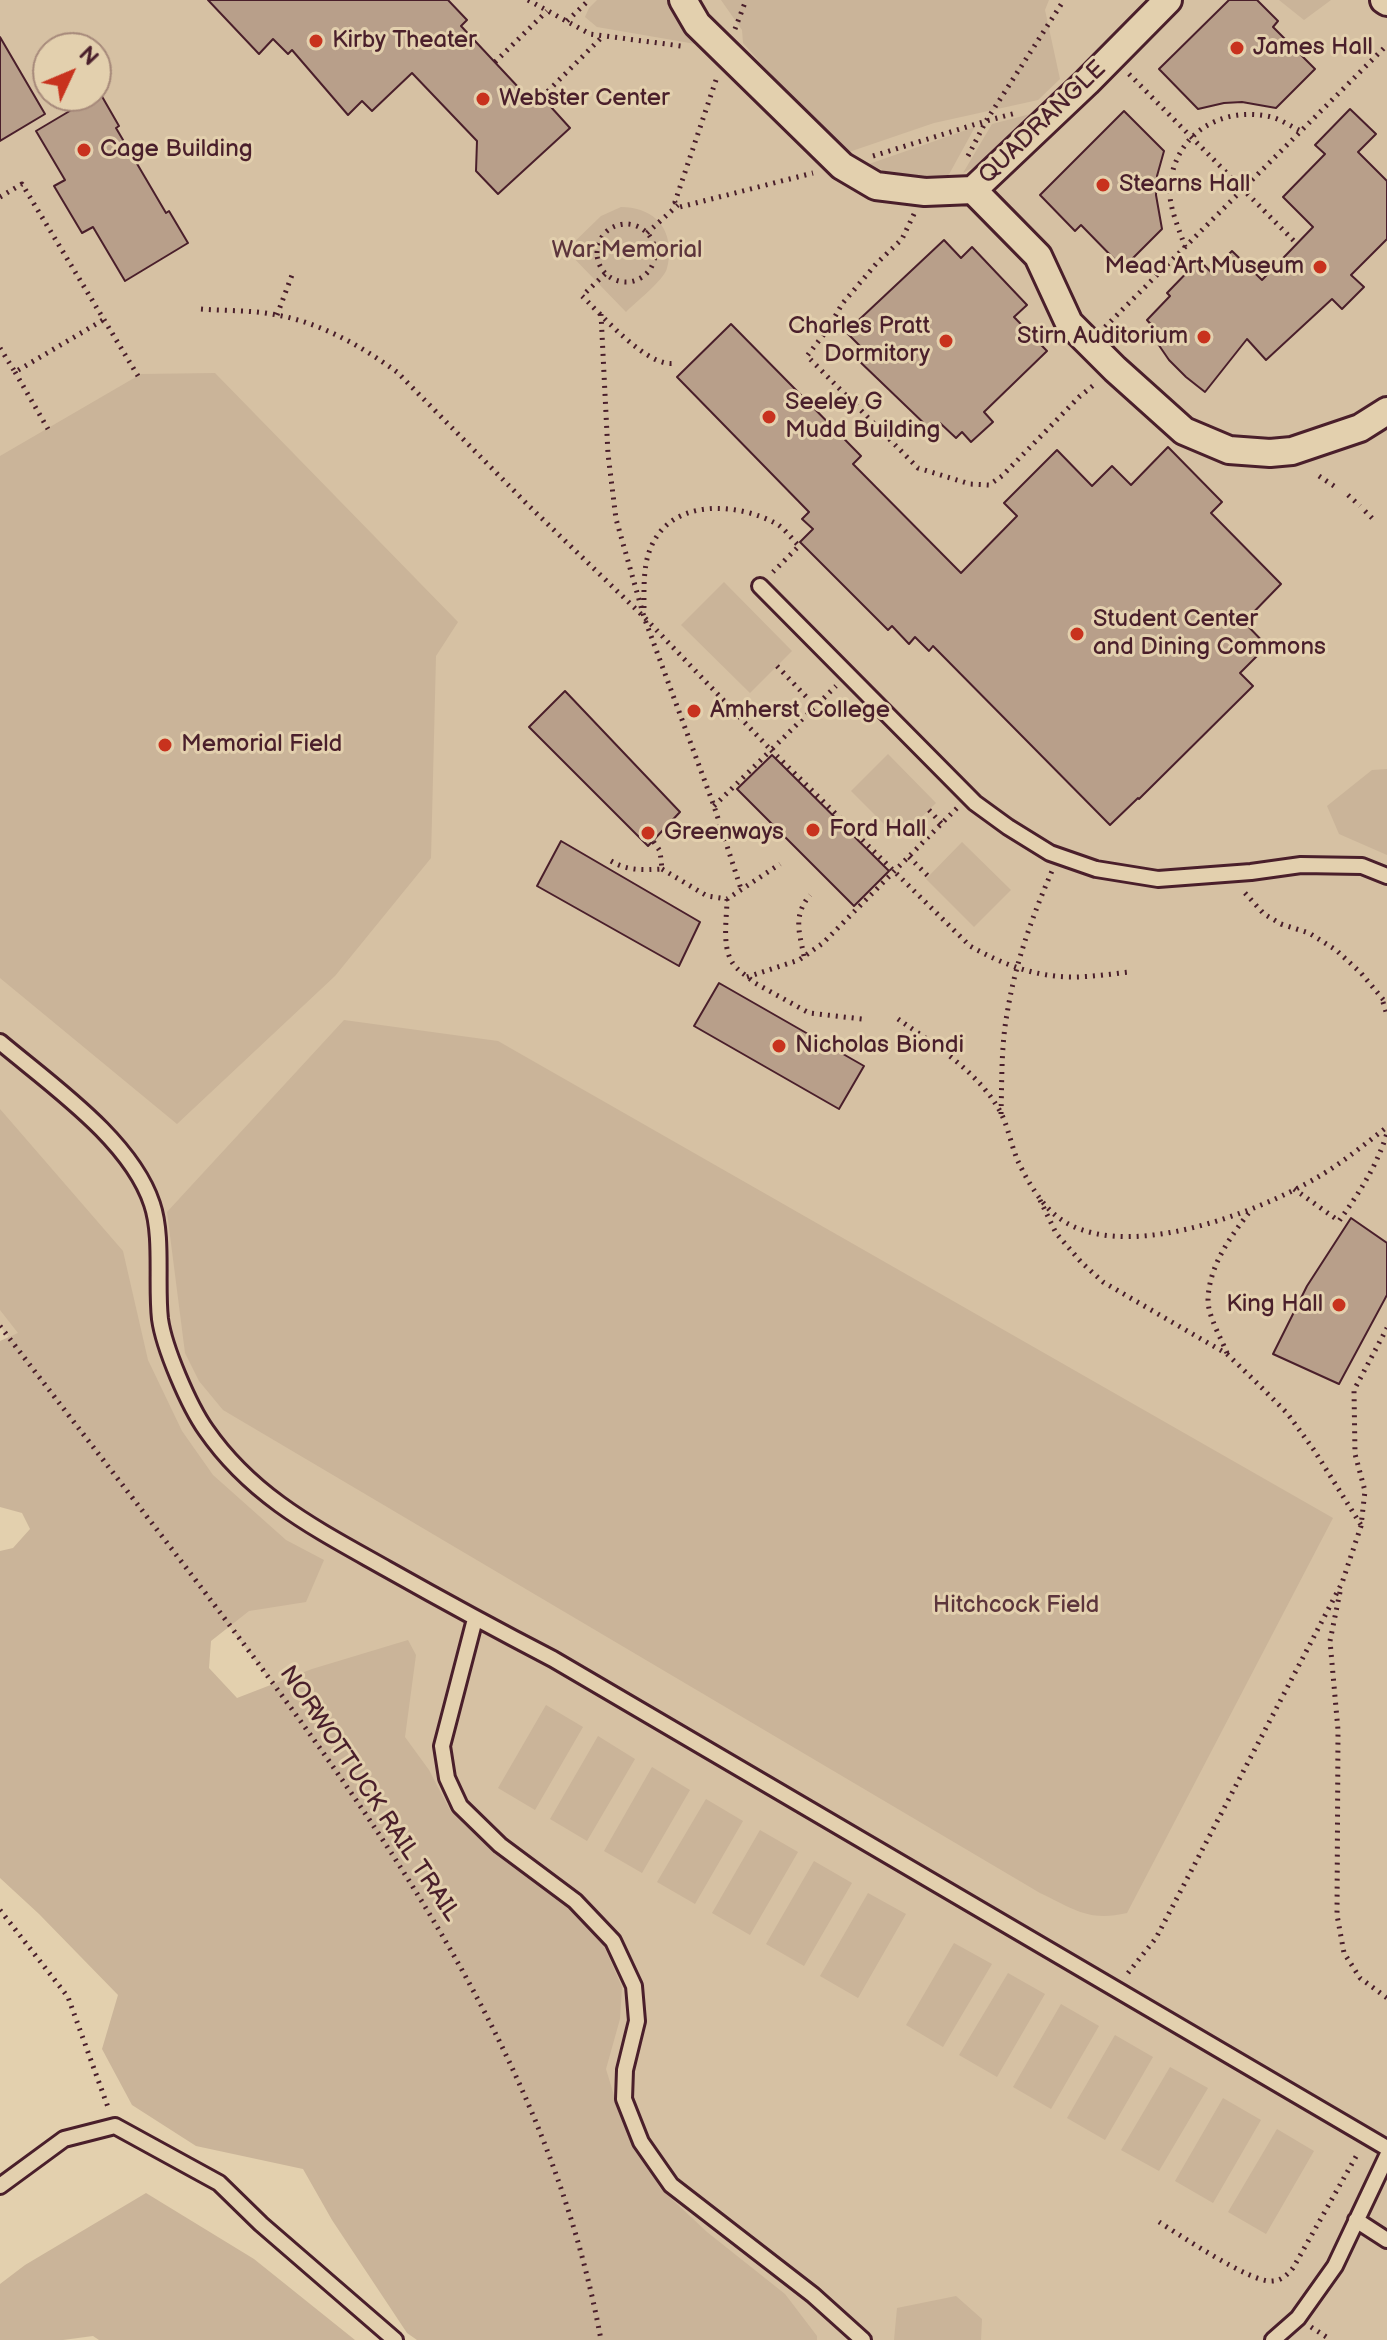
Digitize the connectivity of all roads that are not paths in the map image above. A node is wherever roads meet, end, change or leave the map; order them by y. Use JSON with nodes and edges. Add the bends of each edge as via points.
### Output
{"nodes":[{"id":1,"x":683,"y":0,"type":"edge"},
{"id":2,"x":1168,"y":0,"type":"edge"},
{"id":3,"x":962,"y":190,"type":"junction"},
{"id":4,"x":1387,"y":411,"type":"edge"},
{"id":5,"x":760,"y":586,"type":"road end"},
{"id":6,"x":1387,"y":876,"type":"edge"},
{"id":7,"x":0,"y":1042,"type":"edge"},
{"id":8,"x":475,"y":1619,"type":"junction"},
{"id":9,"x":1387,"y":2148,"type":"edge"},
{"id":10,"x":1387,"y":2156,"type":"edge"},
{"id":11,"x":0,"y":2186,"type":"edge"},
{"id":12,"x":1356,"y":2220,"type":"junction"},
{"id":13,"x":1387,"y":2240,"type":"edge"},
{"id":14,"x":395,"y":2340,"type":"edge"},
{"id":15,"x":863,"y":2340,"type":"edge"},
{"id":16,"x":1273,"y":2340,"type":"edge"}],
"edges":[{"from":1,"to":3,"type":"street","name":"QUADRANGLE","via":[[697,24],[842,166],[876,186]]},
{"from":2,"to":3,"type":"street","name":"QUADRANGLE"},
{"from":3,"to":4,"type":"street","via":[[1038,256],[1069,323],[1184,431],[1229,450],[1292,451],[1360,428]]},
{"from":5,"to":6,"type":"lane","via":[[975,803],[1050,853],[1096,869],[1158,879],[1301,865],[1362,866]]},
{"from":7,"to":8,"type":"lane","via":[[107,1134],[139,1172],[154,1207],[160,1320],[171,1355],[205,1429],[238,1470],[311,1526]]},
{"from":8,"to":9,"type":"lane","via":[[567,1667]]},
{"from":8,"to":15,"type":"lane","via":[[442,1746],[447,1778],[460,1806],[500,1845],[575,1901],[613,1941],[634,1986],[637,2021],[624,2099],[641,2142],[671,2185]]},
{"from":10,"to":12,"type":"lane"},
{"from":11,"to":14,"type":"lane","via":[[64,2139],[115,2126],[219,2183]]},
{"from":12,"to":13,"type":"lane"},
{"from":12,"to":16,"type":"lane","via":[[1335,2266],[1298,2318]]}]}
